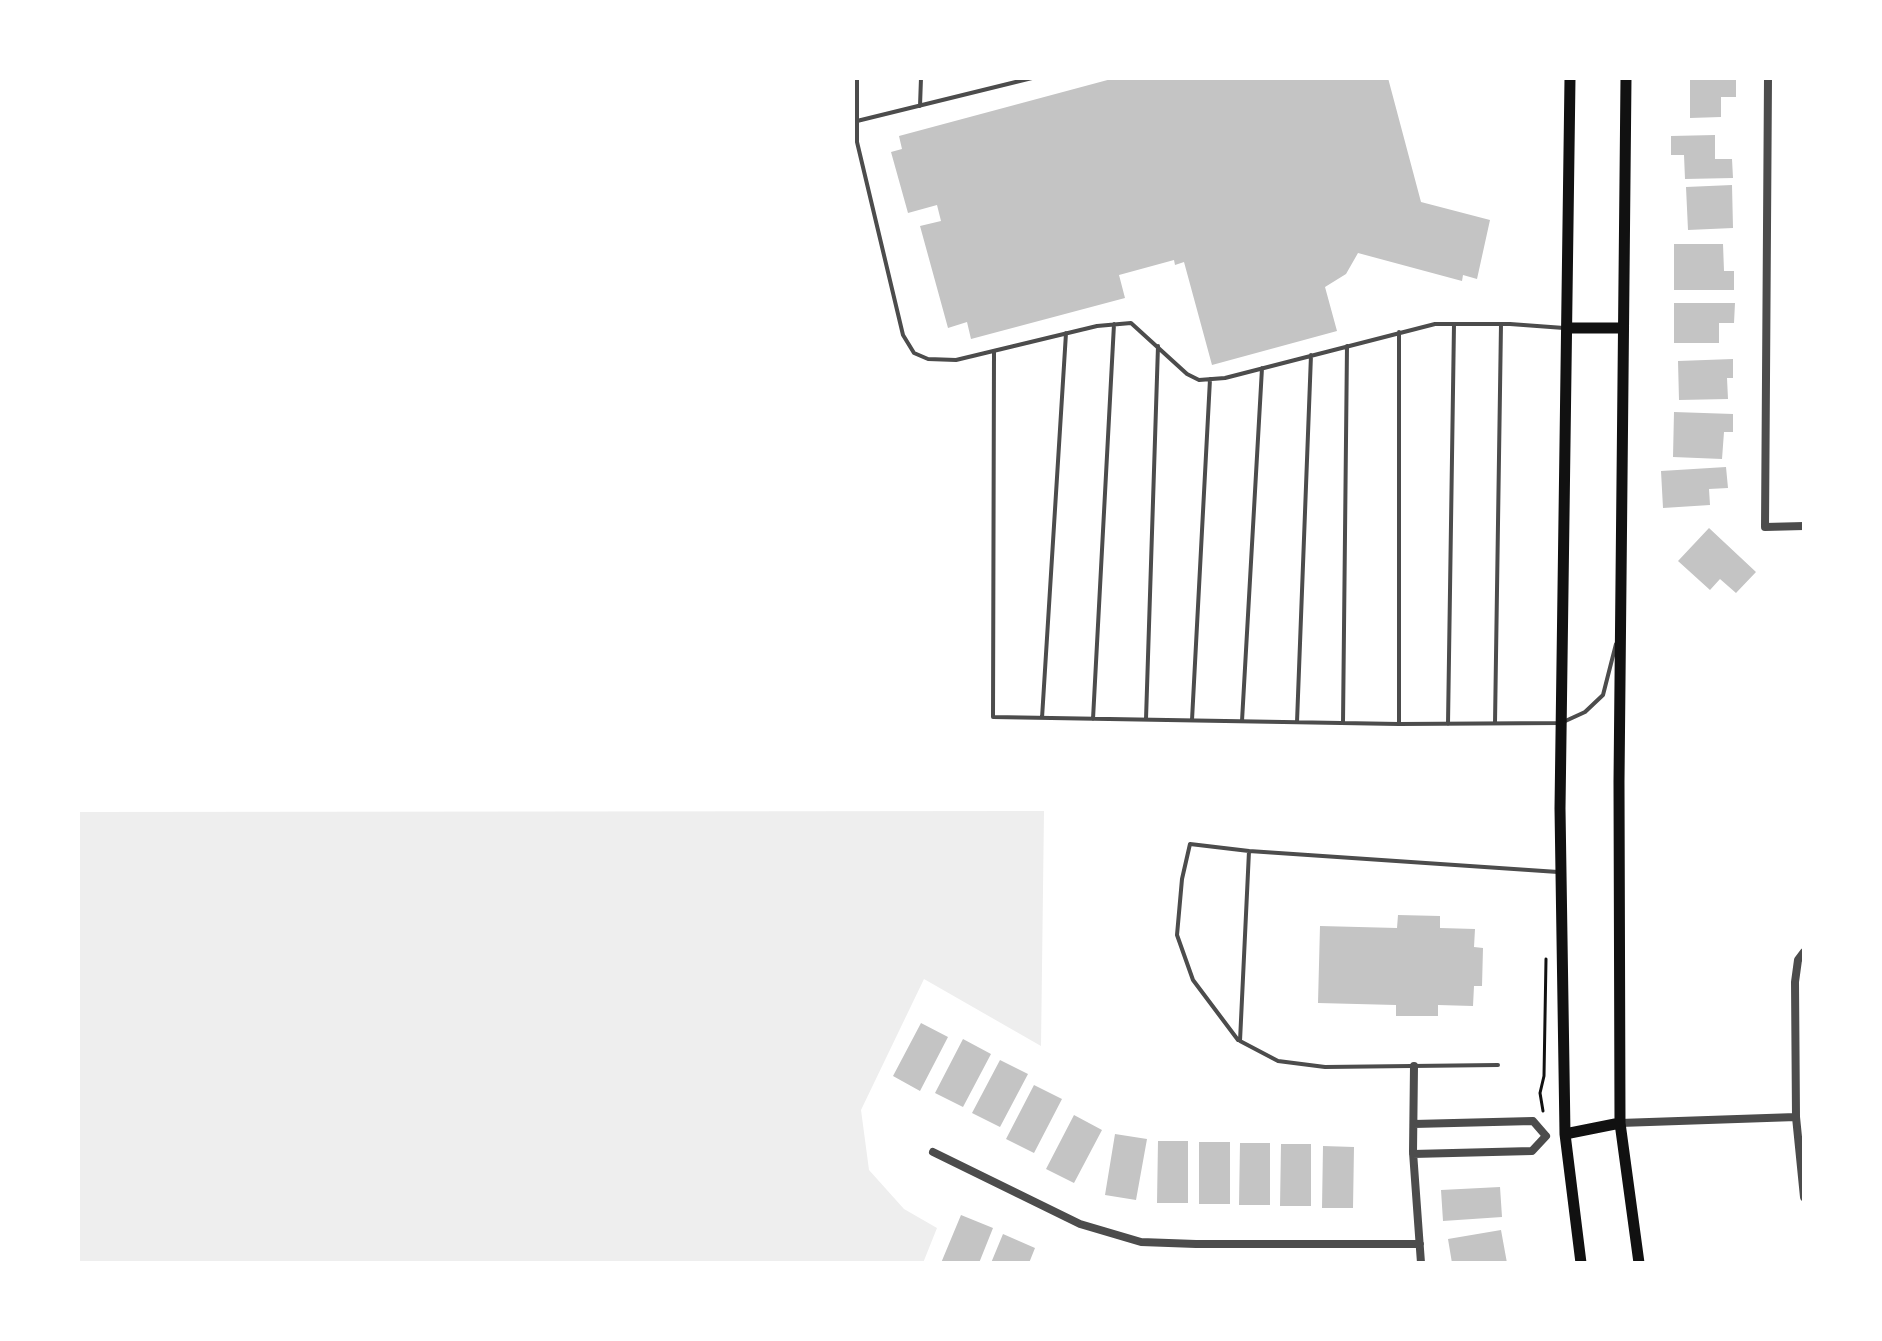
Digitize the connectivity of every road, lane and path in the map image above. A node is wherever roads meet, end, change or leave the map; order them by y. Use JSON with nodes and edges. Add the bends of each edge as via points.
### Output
{"nodes":[{"id":1,"x":857,"y":78,"type":"edge"},
{"id":2,"x":921,"y":78,"type":"edge"},
{"id":3,"x":1032,"y":78,"type":"edge"},
{"id":4,"x":1570,"y":78,"type":"edge"},
{"id":5,"x":1626,"y":78,"type":"edge"},
{"id":6,"x":1768,"y":78,"type":"edge"},
{"id":7,"x":920,"y":106,"type":"junction"},
{"id":8,"x":857,"y":121,"type":"junction"},
{"id":9,"x":1114,"y":324,"type":"junction"},
{"id":10,"x":1454,"y":324,"type":"junction"},
{"id":11,"x":1501,"y":324,"type":"junction"},
{"id":12,"x":1567,"y":328,"type":"junction"},
{"id":13,"x":1623,"y":328,"type":"junction"},
{"id":14,"x":1399,"y":332,"type":"junction"},
{"id":15,"x":1066,"y":333,"type":"junction"},
{"id":16,"x":1158,"y":346,"type":"junction"},
{"id":17,"x":1347,"y":346,"type":"junction"},
{"id":18,"x":994,"y":351,"type":"junction"},
{"id":19,"x":1311,"y":355,"type":"junction"},
{"id":20,"x":1262,"y":368,"type":"junction"},
{"id":21,"x":1210,"y":379,"type":"junction"},
{"id":22,"x":1804,"y":526,"type":"edge"},
{"id":23,"x":1620,"y":626,"type":"junction"},
{"id":24,"x":1042,"y":718,"type":"junction"},
{"id":25,"x":1093,"y":719,"type":"junction"},
{"id":26,"x":1146,"y":719,"type":"junction"},
{"id":27,"x":1192,"y":720,"type":"junction"},
{"id":28,"x":1242,"y":721,"type":"junction"},
{"id":29,"x":1297,"y":722,"type":"junction"},
{"id":30,"x":1343,"y":723,"type":"junction"},
{"id":31,"x":1495,"y":723,"type":"junction"},
{"id":32,"x":1561,"y":723,"type":"junction"},
{"id":33,"x":1399,"y":724,"type":"junction"},
{"id":34,"x":1448,"y":724,"type":"junction"},
{"id":35,"x":1249,"y":851,"type":"junction"},
{"id":36,"x":1561,"y":872,"type":"junction"},
{"id":37,"x":1804,"y":952,"type":"edge"},
{"id":38,"x":1240,"y":1041,"type":"junction"},
{"id":39,"x":1498,"y":1065,"type":"dead end"},
{"id":40,"x":1414,"y":1066,"type":"junction"},
{"id":41,"x":1796,"y":1117,"type":"junction"},
{"id":42,"x":1620,"y":1123,"type":"junction"},
{"id":43,"x":1414,"y":1124,"type":"junction"},
{"id":44,"x":1565,"y":1134,"type":"junction"},
{"id":45,"x":1546,"y":1136,"type":"junction"},
{"id":46,"x":933,"y":1152,"type":"dead end"},
{"id":47,"x":1413,"y":1154,"type":"junction"},
{"id":48,"x":1804,"y":1197,"type":"edge"},
{"id":49,"x":1420,"y":1244,"type":"junction"},
{"id":50,"x":1421,"y":1263,"type":"edge"},
{"id":51,"x":1581,"y":1263,"type":"edge"},
{"id":52,"x":1639,"y":1263,"type":"edge"}],
"edges":[{"from":1,"to":8,"type":"lane"},
{"from":2,"to":7,"type":"lane"},
{"from":3,"to":7,"type":"lane"},
{"from":4,"to":12,"type":"main road"},
{"from":5,"to":13,"type":"main road"},
{"from":6,"to":22,"type":"street","via":[[1765,527]]},
{"from":7,"to":8,"type":"lane"},
{"from":8,"to":18,"type":"lane","via":[[857,142],[903,335],[914,353],[944,362]]},
{"from":9,"to":15,"type":"lane"},
{"from":9,"to":16,"type":"lane","via":[[1131,323]]},
{"from":9,"to":25,"type":"lane"},
{"from":10,"to":11,"type":"lane"},
{"from":10,"to":14,"type":"lane"},
{"from":10,"to":34,"type":"lane"},
{"from":11,"to":12,"type":"lane"},
{"from":11,"to":31,"type":"lane"},
{"from":12,"to":13,"type":"main road"},
{"from":12,"to":32,"type":"main road"},
{"from":13,"to":23,"type":"main road"},
{"from":14,"to":17,"type":"lane"},
{"from":14,"to":33,"type":"lane"},
{"from":15,"to":18,"type":"lane"},
{"from":15,"to":24,"type":"lane"},
{"from":16,"to":21,"type":"lane","via":[[1187,374]]},
{"from":16,"to":26,"type":"lane"},
{"from":17,"to":19,"type":"lane"},
{"from":17,"to":30,"type":"lane"},
{"from":18,"to":24,"type":"lane","via":[[993,717]]},
{"from":19,"to":20,"type":"lane"},
{"from":19,"to":29,"type":"lane"},
{"from":20,"to":21,"type":"lane"},
{"from":20,"to":28,"type":"lane"},
{"from":21,"to":27,"type":"lane"},
{"from":23,"to":32,"type":"lane","via":[[1603,695],[1585,712]]},
{"from":23,"to":42,"type":"main road"},
{"from":24,"to":25,"type":"lane"},
{"from":25,"to":26,"type":"lane"},
{"from":26,"to":27,"type":"lane"},
{"from":27,"to":28,"type":"lane"},
{"from":28,"to":29,"type":"lane"},
{"from":29,"to":30,"type":"lane"},
{"from":30,"to":33,"type":"lane"},
{"from":31,"to":32,"type":"lane"},
{"from":31,"to":34,"type":"lane"},
{"from":32,"to":36,"type":"main road"},
{"from":33,"to":34,"type":"lane"},
{"from":35,"to":36,"type":"lane"},
{"from":35,"to":38,"type":"lane"},
{"from":35,"to":38,"type":"lane","via":[[1190,844],[1177,935],[1193,980]]},
{"from":36,"to":44,"type":"main road"},
{"from":37,"to":41,"type":"street","via":[[1795,982]]},
{"from":38,"to":40,"type":"lane","via":[[1278,1061],[1325,1067]]},
{"from":39,"to":40,"type":"lane"},
{"from":40,"to":43,"type":"street"},
{"from":41,"to":42,"type":"street"},
{"from":41,"to":48,"type":"street"},
{"from":42,"to":44,"type":"main road"},
{"from":42,"to":52,"type":"main road"},
{"from":43,"to":45,"type":"street","via":[[1533,1121]]},
{"from":43,"to":47,"type":"street"},
{"from":44,"to":45,"type":"street"},
{"from":44,"to":51,"type":"main road"},
{"from":45,"to":47,"type":"street","via":[[1532,1151]]},
{"from":46,"to":49,"type":"street","via":[[1080,1224],[1141,1242]]},
{"from":47,"to":49,"type":"street"},
{"from":49,"to":50,"type":"street"}]}
